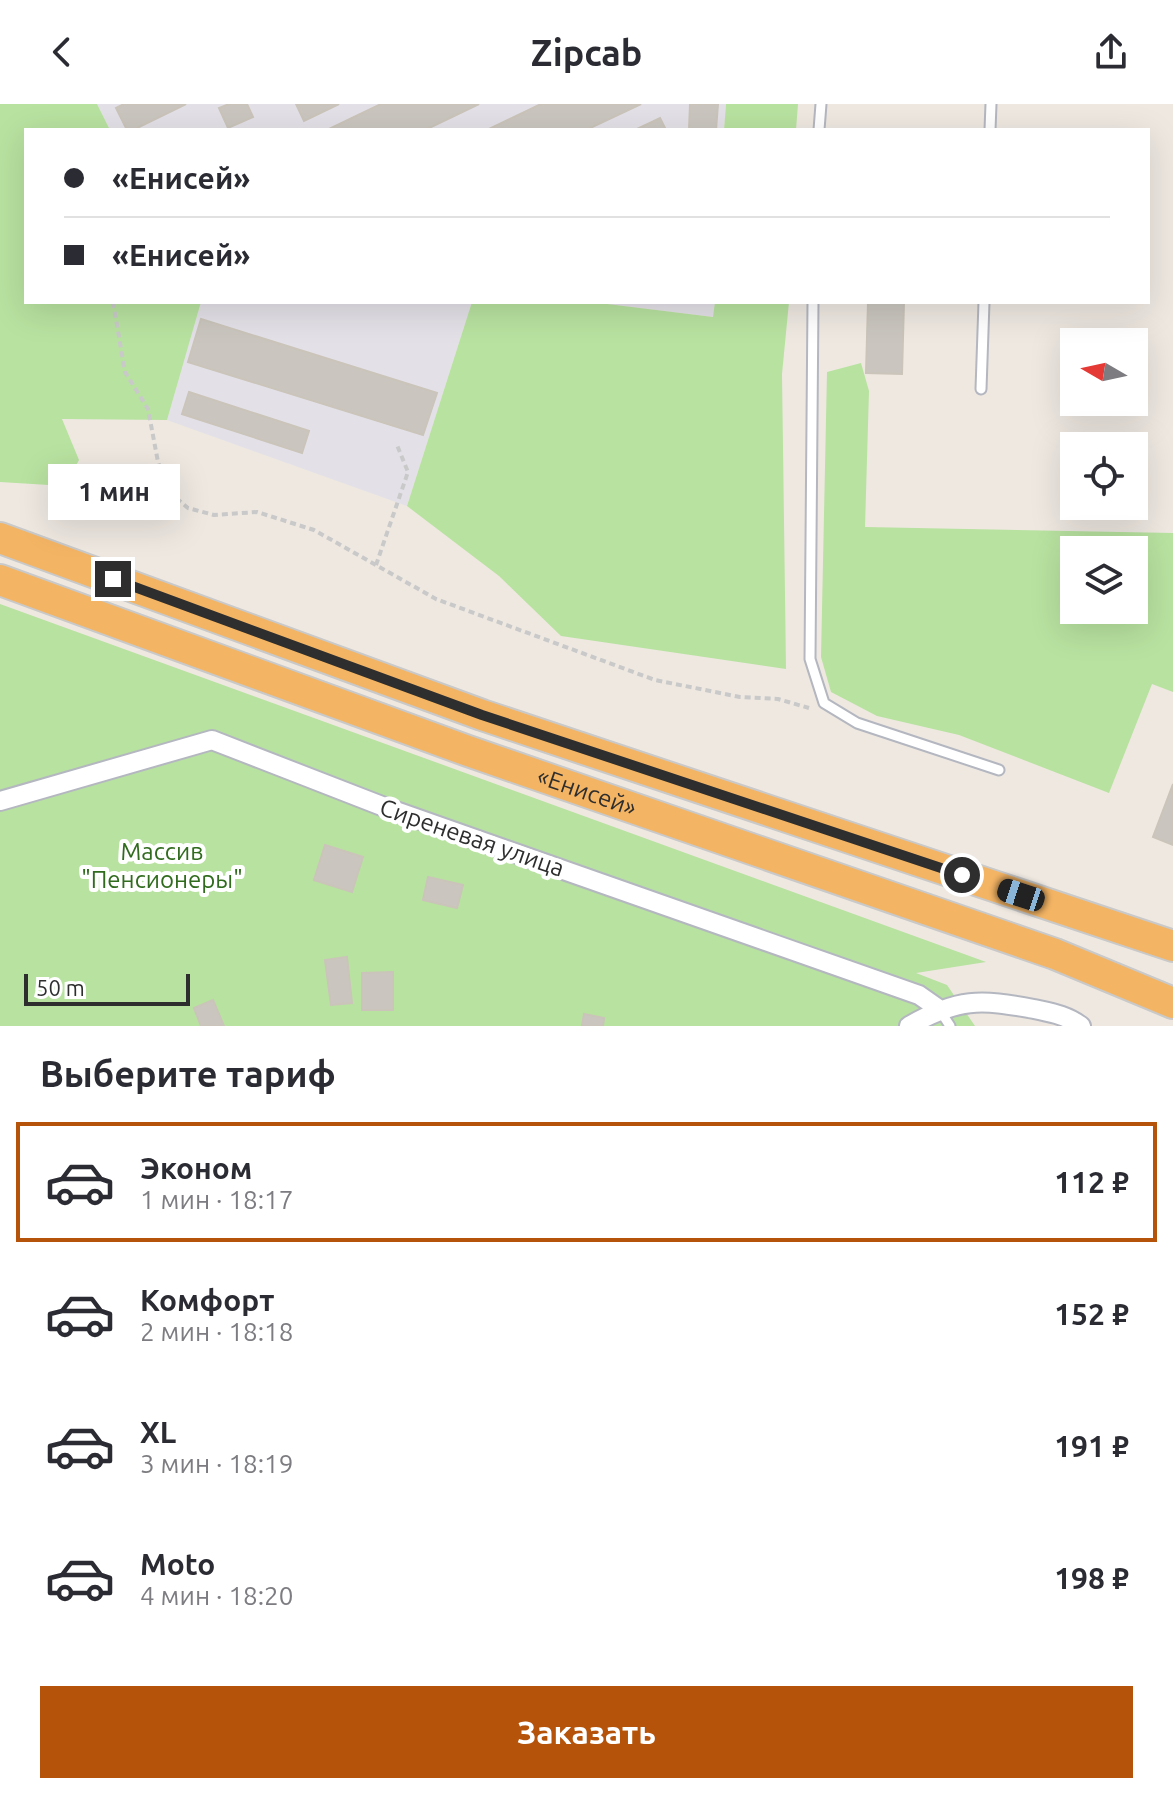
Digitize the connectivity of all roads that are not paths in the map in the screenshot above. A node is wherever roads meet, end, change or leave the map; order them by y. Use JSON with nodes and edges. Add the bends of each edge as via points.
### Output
{"nodes":[{"id":1,"x":821,"y":104,"type":"edge"},
{"id":2,"x":991,"y":104,"type":"edge"},
{"id":3,"x":819,"y":128,"type":"edge"},
{"id":4,"x":990,"y":128,"type":"edge"},
{"id":5,"x":813,"y":304,"type":"edge"},
{"id":6,"x":984,"y":304,"type":"edge"},
{"id":7,"x":981,"y":389,"type":"dead end"},
{"id":8,"x":0,"y":538,"type":"edge"},
{"id":9,"x":0,"y":580,"type":"edge"},
{"id":10,"x":999,"y":770,"type":"dead end"},
{"id":11,"x":0,"y":801,"type":"edge"},
{"id":12,"x":1173,"y":946,"type":"edge"},
{"id":13,"x":1110,"y":977,"type":"junction"},
{"id":14,"x":1173,"y":1003,"type":"edge"},
{"id":15,"x":939,"y":1009,"type":"junction"},
{"id":16,"x":1173,"y":1010,"type":"edge"},
{"id":17,"x":909,"y":1026,"type":"edge"},
{"id":18,"x":950,"y":1026,"type":"edge"},
{"id":19,"x":1081,"y":1026,"type":"edge"}],
"edges":[{"from":1,"to":3,"type":"lane"},
{"from":2,"to":4,"type":"lane"},
{"from":5,"to":10,"type":"lane","via":[[810,659],[824,703],[857,723]]},
{"from":6,"to":7,"type":"lane"},
{"from":8,"to":12,"type":"highway","name":"«Енисей»","via":[[482,715]]},
{"from":9,"to":13,"type":"highway","name":"«Енисей»"},
{"from":11,"to":15,"type":"street","name":"Сиреневая улица","via":[[212,740],[387,808],[919,995]]},
{"from":13,"to":14,"type":"highway","name":"«Енисей»"},
{"from":13,"to":16,"type":"highway"},
{"from":15,"to":17,"type":"street"},
{"from":15,"to":18,"type":"lane"},
{"from":15,"to":19,"type":"street","via":[[987,1000],[1067,1016]]}]}
